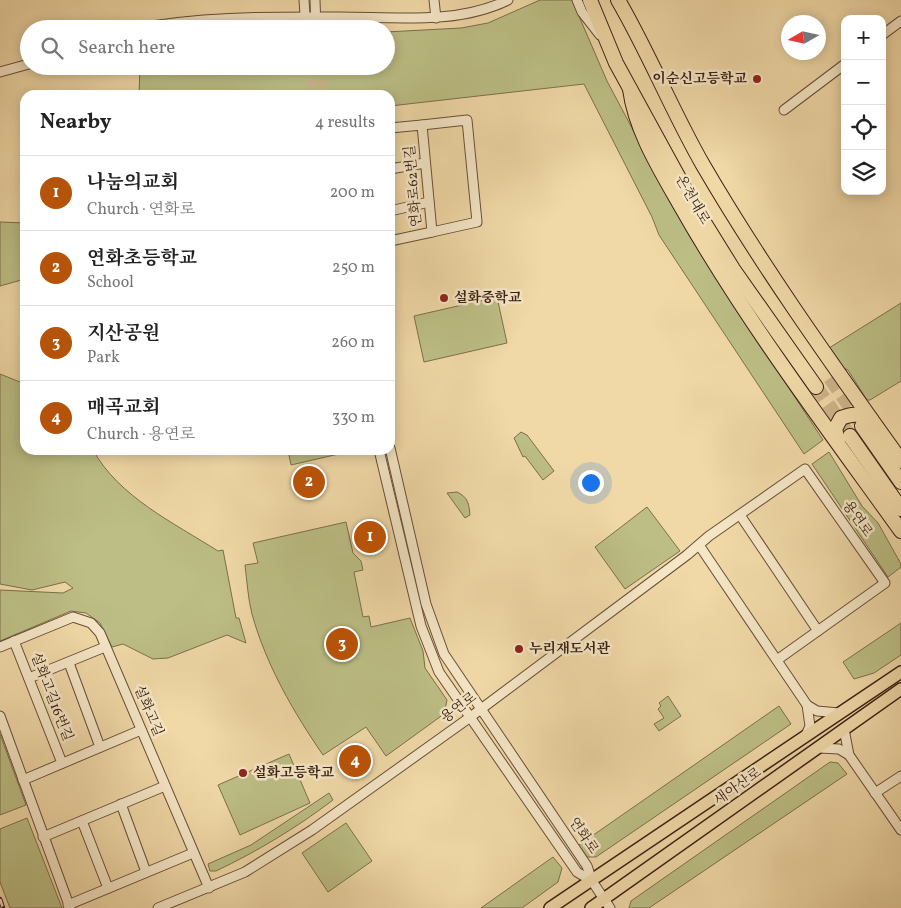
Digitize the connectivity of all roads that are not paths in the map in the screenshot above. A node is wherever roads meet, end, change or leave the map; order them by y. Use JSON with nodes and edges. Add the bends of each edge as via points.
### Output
{"nodes":[{"id":1,"x":304,"y":0,"type":"edge"},
{"id":2,"x":315,"y":0,"type":"edge"},
{"id":3,"x":434,"y":0,"type":"edge"},
{"id":4,"x":508,"y":0,"type":"edge"},
{"id":5,"x":578,"y":0,"type":"edge"},
{"id":6,"x":590,"y":0,"type":"edge"},
{"id":7,"x":614,"y":0,"type":"edge"},
{"id":8,"x":618,"y":0,"type":"edge"},
{"id":9,"x":305,"y":17,"type":"junction"},
{"id":10,"x":315,"y":17,"type":"junction"},
{"id":11,"x":436,"y":18,"type":"junction"},
{"id":12,"x":208,"y":20,"type":"edge"},
{"id":13,"x":305,"y":20,"type":"edge"},
{"id":14,"x":315,"y":20,"type":"edge"},
{"id":15,"x":901,"y":21,"type":"edge"},
{"id":16,"x":886,"y":32,"type":"edge"},
{"id":17,"x":607,"y":44,"type":"junction"},
{"id":18,"x":20,"y":66,"type":"edge"},
{"id":19,"x":841,"y":67,"type":"edge"},
{"id":20,"x":0,"y":72,"type":"edge"},
{"id":21,"x":630,"y":89,"type":"junction"},
{"id":22,"x":784,"y":110,"type":"dead end"},
{"id":23,"x":422,"y":125,"type":"junction"},
{"id":24,"x":395,"y":128,"type":"edge"},
{"id":25,"x":425,"y":163,"type":"junction"},
{"id":26,"x":395,"y":168,"type":"edge"},
{"id":27,"x":429,"y":202,"type":"junction"},
{"id":28,"x":395,"y":210,"type":"edge"},
{"id":29,"x":432,"y":232,"type":"junction"},
{"id":30,"x":395,"y":240,"type":"edge"},
{"id":31,"x":830,"y":378,"type":"tunnel mouth"},
{"id":32,"x":816,"y":387,"type":"tunnel mouth"},
{"id":33,"x":867,"y":423,"type":"junction"},
{"id":34,"x":844,"y":439,"type":"junction"},
{"id":35,"x":380,"y":455,"type":"edge"},
{"id":36,"x":392,"y":455,"type":"edge"},
{"id":37,"x":901,"y":461,"type":"edge"},
{"id":38,"x":901,"y":482,"type":"edge"},
{"id":39,"x":901,"y":509,"type":"edge"},
{"id":40,"x":740,"y":514,"type":"junction"},
{"id":41,"x":901,"y":531,"type":"edge"},
{"id":42,"x":699,"y":545,"type":"junction"},
{"id":43,"x":818,"y":631,"type":"junction"},
{"id":44,"x":14,"y":641,"type":"junction"},
{"id":45,"x":0,"y":647,"type":"edge"},
{"id":46,"x":105,"y":647,"type":"junction"},
{"id":47,"x":777,"y":660,"type":"junction"},
{"id":48,"x":69,"y":663,"type":"junction"},
{"id":49,"x":901,"y":672,"type":"edge"},
{"id":50,"x":29,"y":678,"type":"junction"},
{"id":51,"x":901,"y":689,"type":"edge"},
{"id":52,"x":807,"y":705,"type":"junction"},
{"id":53,"x":480,"y":709,"type":"junction"},
{"id":54,"x":839,"y":713,"type":"junction"},
{"id":55,"x":0,"y":716,"type":"edge"},
{"id":56,"x":469,"y":718,"type":"junction"},
{"id":57,"x":844,"y":729,"type":"junction"},
{"id":58,"x":141,"y":730,"type":"junction"},
{"id":59,"x":806,"y":735,"type":"junction"},
{"id":60,"x":100,"y":747,"type":"junction"},
{"id":61,"x":819,"y":748,"type":"junction"},
{"id":62,"x":849,"y":755,"type":"junction"},
{"id":63,"x":62,"y":763,"type":"junction"},
{"id":64,"x":901,"y":776,"type":"edge"},
{"id":65,"x":23,"y":780,"type":"junction"},
{"id":66,"x":165,"y":786,"type":"junction"},
{"id":67,"x":875,"y":793,"type":"junction"},
{"id":68,"x":121,"y":804,"type":"junction"},
{"id":69,"x":82,"y":821,"type":"junction"},
{"id":70,"x":901,"y":830,"type":"edge"},
{"id":71,"x":44,"y":837,"type":"junction"},
{"id":72,"x":193,"y":853,"type":"junction"},
{"id":73,"x":146,"y":872,"type":"junction"},
{"id":74,"x":592,"y":881,"type":"junction"},
{"id":75,"x":108,"y":888,"type":"junction"},
{"id":76,"x":209,"y":888,"type":"junction"},
{"id":77,"x":180,"y":904,"type":"edge"},
{"id":78,"x":607,"y":904,"type":"edge"},
{"id":79,"x":69,"y":906,"type":"edge"},
{"id":80,"x":158,"y":908,"type":"edge"},
{"id":81,"x":550,"y":908,"type":"edge"},
{"id":82,"x":591,"y":908,"type":"edge"}],
"edges":[{"from":1,"to":9,"type":"street"},
{"from":2,"to":10,"type":"street"},
{"from":3,"to":11,"type":"street"},
{"from":4,"to":11,"type":"street","via":[[472,14]]},
{"from":5,"to":17,"type":"street","via":[[582,12]]},
{"from":6,"to":17,"type":"highway","name":"온천대로"},
{"from":7,"to":31,"type":"highway","name":"온천대로","via":[[667,116],[720,211]]},
{"from":8,"to":33,"type":"highway","via":[[702,163],[748,241]]},
{"from":9,"to":10,"type":"street"},
{"from":9,"to":12,"type":"street"},
{"from":9,"to":13,"type":"street"},
{"from":10,"to":11,"type":"street"},
{"from":10,"to":14,"type":"street"},
{"from":15,"to":16,"type":"street"},
{"from":17,"to":21,"type":"highway","name":"온천대로"},
{"from":18,"to":20,"type":"street"},
{"from":19,"to":22,"type":"street"},
{"from":21,"to":32,"type":"highway","name":"온천대로","via":[[732,269]]},
{"from":21,"to":34,"type":"highway","via":[[632,110],[662,173],[710,259],[787,376]]},
{"from":23,"to":24,"type":"street","name":"연화로62번길"},
{"from":23,"to":25,"type":"street","name":"연화로62번길"},
{"from":23,"to":29,"type":"street","via":[[467,120],[472,167],[477,222]]},
{"from":25,"to":26,"type":"street"},
{"from":25,"to":27,"type":"street","name":"연화로62번길"},
{"from":27,"to":28,"type":"street"},
{"from":27,"to":29,"type":"street","name":"연화로62번길"},
{"from":29,"to":30,"type":"street","name":"연화로62번길"},
{"from":33,"to":34,"type":"highway","via":[[860,414],[840,418],[835,429]]},
{"from":33,"to":37,"type":"highway"},
{"from":33,"to":38,"type":"highway"},
{"from":34,"to":39,"type":"highway"},
{"from":34,"to":41,"type":"highway"},
{"from":35,"to":56,"type":"street","name":"연화로","via":[[421,626],[439,672]]},
{"from":36,"to":53,"type":"street","name":"연화로","via":[[431,624],[444,654]]},
{"from":40,"to":42,"type":"street","name":"용연로"},
{"from":40,"to":43,"type":"street"},
{"from":40,"to":43,"type":"street","name":"용연로","via":[[805,469],[885,583]]},
{"from":42,"to":47,"type":"street"},
{"from":42,"to":53,"type":"street","name":"용연로"},
{"from":43,"to":47,"type":"street","name":"용연로"},
{"from":44,"to":45,"type":"street","name":"설화고길"},
{"from":44,"to":46,"type":"street","name":"설화고길","via":[[73,617],[91,622]]},
{"from":44,"to":50,"type":"street","name":"설화고길16번길"},
{"from":46,"to":48,"type":"street"},
{"from":46,"to":58,"type":"street","name":"설화고길"},
{"from":47,"to":52,"type":"street"},
{"from":48,"to":50,"type":"street"},
{"from":48,"to":60,"type":"street","name":"설화고길16번길"},
{"from":49,"to":54,"type":"main road","name":"새아산로"},
{"from":50,"to":63,"type":"street","name":"설화고길16번길"},
{"from":51,"to":57,"type":"main road","name":"새아산로"},
{"from":52,"to":54,"type":"street","via":[[817,712]]},
{"from":52,"to":59,"type":"street","via":[[810,726]]},
{"from":53,"to":56,"type":"street","name":"용연로"},
{"from":53,"to":74,"type":"street","name":"연화로","via":[[587,866]]},
{"from":54,"to":59,"type":"main road","name":"새아산로"},
{"from":55,"to":65,"type":"street"},
{"from":56,"to":74,"type":"street","name":"연화로","via":[[577,872]]},
{"from":56,"to":76,"type":"street","name":"용연로","via":[[312,830],[245,872]]},
{"from":57,"to":61,"type":"main road","name":"새아산로"},
{"from":57,"to":62,"type":"street"},
{"from":58,"to":60,"type":"street","name":"설화고길16번길"},
{"from":58,"to":66,"type":"street","name":"설화고길"},
{"from":59,"to":74,"type":"main road","name":"새아산로"},
{"from":60,"to":63,"type":"street","name":"설화고길16번길"},
{"from":61,"to":62,"type":"street","via":[[839,749]]},
{"from":61,"to":78,"type":"main road","name":"새아산로"},
{"from":62,"to":67,"type":"street"},
{"from":63,"to":65,"type":"street","name":"설화고길16번길"},
{"from":64,"to":67,"type":"street"},
{"from":65,"to":71,"type":"street"},
{"from":66,"to":68,"type":"street"},
{"from":66,"to":72,"type":"street","name":"설화고길"},
{"from":67,"to":70,"type":"street"},
{"from":68,"to":69,"type":"street"},
{"from":68,"to":73,"type":"street"},
{"from":69,"to":71,"type":"street"},
{"from":69,"to":75,"type":"street"},
{"from":71,"to":79,"type":"street"},
{"from":72,"to":73,"type":"street"},
{"from":72,"to":76,"type":"street","name":"설화고길"},
{"from":73,"to":75,"type":"street"},
{"from":74,"to":78,"type":"street"},
{"from":74,"to":81,"type":"main road","name":"새아산로"},
{"from":75,"to":79,"type":"street"},
{"from":76,"to":77,"type":"street","name":"용연로"},
{"from":77,"to":80,"type":"street","name":"용연로"},
{"from":78,"to":82,"type":"main road","name":"새아산로"}]}
